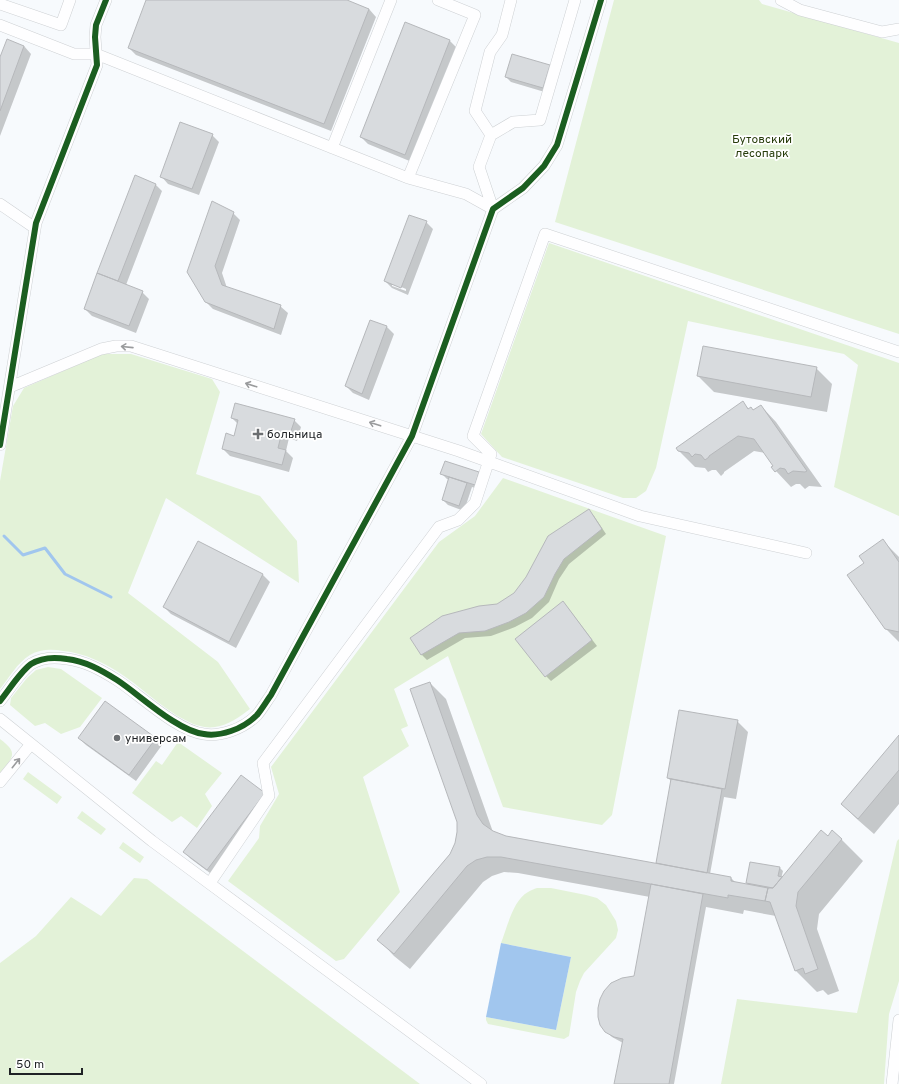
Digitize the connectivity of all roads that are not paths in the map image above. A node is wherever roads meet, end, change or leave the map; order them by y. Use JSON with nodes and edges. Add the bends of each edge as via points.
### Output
{"nodes":[{"id":1,"x":70,"y":0,"type":"edge"},
{"id":2,"x":106,"y":0,"type":"edge"},
{"id":3,"x":391,"y":0,"type":"edge"},
{"id":4,"x":438,"y":0,"type":"edge"},
{"id":5,"x":511,"y":0,"type":"edge"},
{"id":6,"x":575,"y":0,"type":"edge"},
{"id":7,"x":601,"y":0,"type":"edge"},
{"id":8,"x":781,"y":0,"type":"edge"},
{"id":9,"x":0,"y":4,"type":"edge"},
{"id":10,"x":0,"y":25,"type":"edge"},
{"id":11,"x":899,"y":29,"type":"edge"},
{"id":12,"x":96,"y":54,"type":"junction"},
{"id":13,"x":491,"y":135,"type":"junction"},
{"id":14,"x":332,"y":148,"type":"junction"},
{"id":15,"x":408,"y":178,"type":"junction"},
{"id":16,"x":0,"y":204,"type":"edge"},
{"id":17,"x":493,"y":209,"type":"junction"},
{"id":18,"x":35,"y":228,"type":"junction"},
{"id":19,"x":899,"y":352,"type":"edge"},
{"id":20,"x":10,"y":387,"type":"junction"},
{"id":21,"x":412,"y":436,"type":"junction"},
{"id":22,"x":0,"y":445,"type":"edge"},
{"id":23,"x":488,"y":461,"type":"junction"},
{"id":24,"x":806,"y":553,"type":"dead end"},
{"id":25,"x":0,"y":701,"type":"edge"},
{"id":26,"x":0,"y":719,"type":"edge"},
{"id":27,"x":31,"y":744,"type":"junction"},
{"id":28,"x":0,"y":782,"type":"edge"},
{"id":29,"x":210,"y":883,"type":"junction"},
{"id":30,"x":899,"y":1020,"type":"edge"},
{"id":31,"x":481,"y":1084,"type":"edge"},
{"id":32,"x":892,"y":1084,"type":"edge"}],
"edges":[{"from":1,"to":9,"type":"street","via":[[61,25]]},
{"from":2,"to":12,"type":"street","via":[[96,25]]},
{"from":3,"to":14,"type":"street"},
{"from":4,"to":15,"type":"street","via":[[475,15]]},
{"from":5,"to":13,"type":"street","via":[[502,35],[490,52],[475,111]]},
{"from":6,"to":13,"type":"street","via":[[540,120],[513,122]]},
{"from":7,"to":17,"type":"street","via":[[557,145],[544,166],[523,188]]},
{"from":8,"to":11,"type":"street","via":[[800,10],[882,32]]},
{"from":10,"to":12,"type":"street","via":[[74,54]]},
{"from":12,"to":14,"type":"street"},
{"from":12,"to":18,"type":"street","via":[[97,65]]},
{"from":13,"to":17,"type":"street","via":[[479,167]]},
{"from":14,"to":15,"type":"street"},
{"from":15,"to":17,"type":"street","via":[[466,194]]},
{"from":16,"to":18,"type":"street"},
{"from":17,"to":21,"type":"street"},
{"from":18,"to":20,"type":"street"},
{"from":19,"to":23,"type":"street","via":[[545,234],[473,436],[491,454]]},
{"from":21,"to":20,"type":"street","one_way":true,"via":[[131,346],[100,349]]},
{"from":20,"to":22,"type":"street"},
{"from":21,"to":23,"type":"street"},
{"from":21,"to":25,"type":"street","via":[[271,695],[256,716],[239,729],[221,735],[203,734],[187,729],[96,667],[58,657],[43,658],[31,664]]},
{"from":23,"to":24,"type":"street","via":[[640,516]]},
{"from":23,"to":29,"type":"street","via":[[475,503],[458,520],[440,527],[263,763],[269,796]]},
{"from":26,"to":27,"type":"street"},
{"from":28,"to":27,"type":"street","one_way":true},
{"from":27,"to":29,"type":"street","via":[[152,841]]},
{"from":29,"to":31,"type":"street"},
{"from":30,"to":32,"type":"street"}]}
